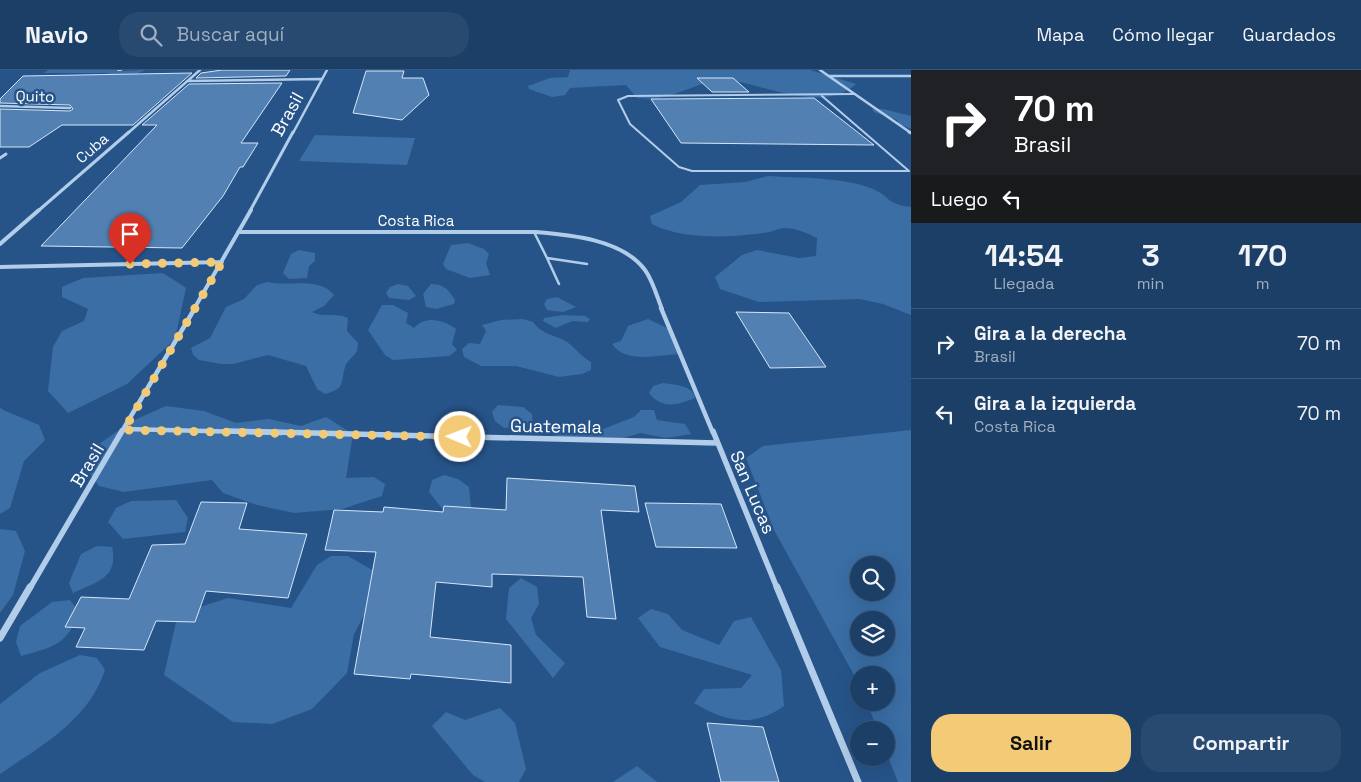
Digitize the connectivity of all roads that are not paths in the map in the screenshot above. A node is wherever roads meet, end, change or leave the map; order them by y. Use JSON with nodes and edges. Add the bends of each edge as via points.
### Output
{"nodes":[{"id":1,"x":200,"y":70,"type":"edge"},
{"id":2,"x":327,"y":70,"type":"edge"},
{"id":3,"x":820,"y":70,"type":"edge"},
{"id":4,"x":828,"y":76,"type":"junction"},
{"id":5,"x":911,"y":76,"type":"edge"},
{"id":6,"x":321,"y":79,"type":"junction"},
{"id":7,"x":187,"y":81,"type":"junction"},
{"id":8,"x":855,"y":94,"type":"junction"},
{"id":9,"x":822,"y":96,"type":"junction"},
{"id":10,"x":0,"y":106,"type":"edge"},
{"id":11,"x":70,"y":108,"type":"dead end"},
{"id":12,"x":911,"y":134,"type":"edge"},
{"id":13,"x":6,"y":154,"type":"dead end"},
{"id":14,"x":0,"y":158,"type":"edge"},
{"id":15,"x":238,"y":232,"type":"junction"},
{"id":16,"x":534,"y":232,"type":"junction"},
{"id":17,"x":592,"y":242,"type":"joint"},
{"id":18,"x":0,"y":244,"type":"edge"},
{"id":19,"x":547,"y":258,"type":"junction"},
{"id":20,"x":222,"y":262,"type":"junction"},
{"id":21,"x":588,"y":264,"type":"dead end"},
{"id":22,"x":0,"y":267,"type":"edge"},
{"id":23,"x":559,"y":284,"type":"dead end"},
{"id":24,"x":124,"y":430,"type":"junction"},
{"id":25,"x":717,"y":443,"type":"junction"},
{"id":26,"x":0,"y":638,"type":"edge"},
{"id":27,"x":858,"y":782,"type":"edge"}],
"edges":[{"from":1,"to":7,"type":"street","name":"Cuba"},
{"from":2,"to":6,"type":"street","name":"Brasil"},
{"from":3,"to":4,"type":"street"},
{"from":4,"to":5,"type":"street"},
{"from":4,"to":8,"type":"street"},
{"from":6,"to":7,"type":"street"},
{"from":6,"to":15,"type":"street","name":"Brasil"},
{"from":7,"to":18,"type":"street","name":"Cuba"},
{"from":8,"to":9,"type":"lane"},
{"from":8,"to":12,"type":"street"},
{"from":9,"to":9,"type":"lane","via":[[909,171],[692,171],[679,167],[630,124],[618,100],[628,96]]},
{"from":10,"to":11,"type":"street","name":"Quito"},
{"from":13,"to":14,"type":"street"},
{"from":15,"to":16,"type":"street","name":"Costa Rica"},
{"from":15,"to":20,"type":"street","name":"Brasil"},
{"from":16,"to":17,"type":"street","name":"Costa Rica"},
{"from":16,"to":19,"type":"lane"},
{"from":17,"to":25,"type":"street","name":"San Lucas","via":[[629,255],[646,271]]},
{"from":19,"to":21,"type":"lane"},
{"from":19,"to":23,"type":"lane"},
{"from":20,"to":22,"type":"street"},
{"from":20,"to":24,"type":"street","name":"Brasil"},
{"from":24,"to":25,"type":"street","name":"Guatemala"},
{"from":24,"to":26,"type":"street","name":"Brasil"},
{"from":25,"to":27,"type":"street","name":"San Lucas"}]}
